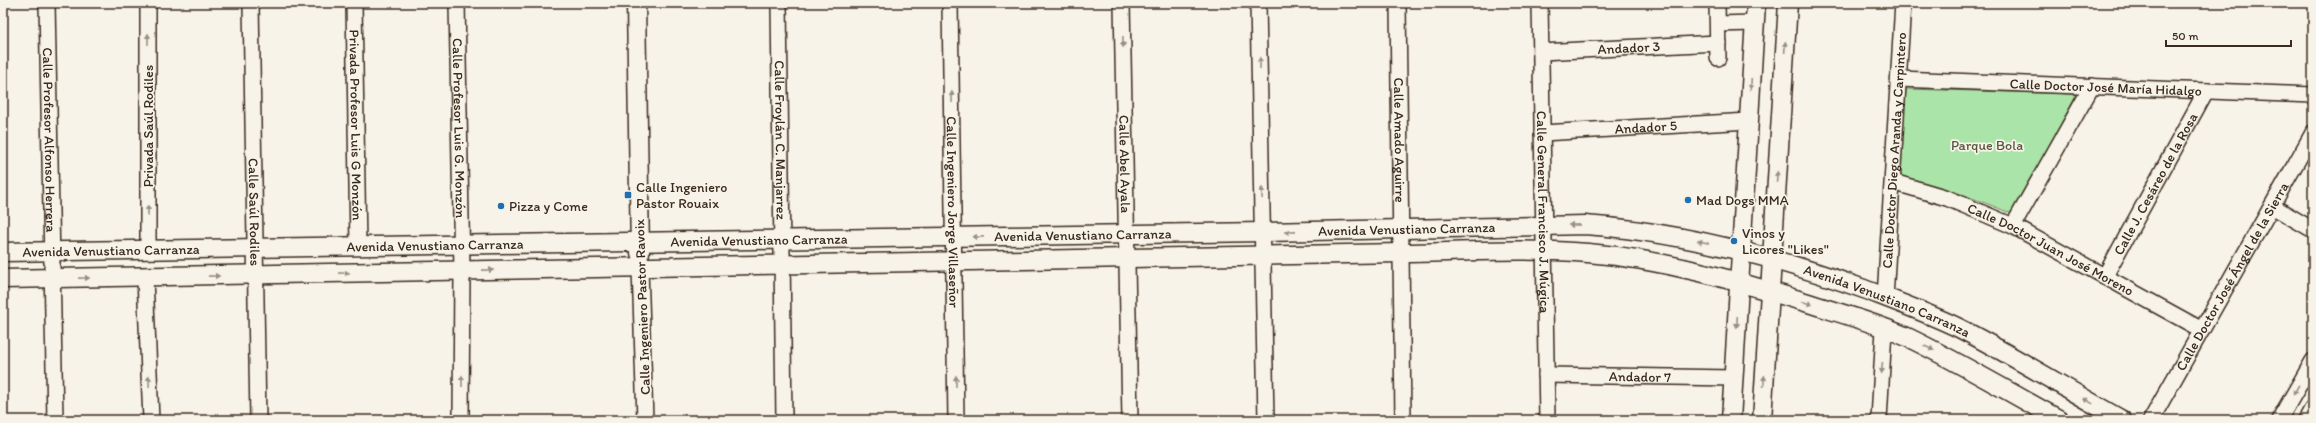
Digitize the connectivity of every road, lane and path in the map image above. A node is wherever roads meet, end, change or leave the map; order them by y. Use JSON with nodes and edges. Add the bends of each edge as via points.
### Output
{"nodes":[{"id":1,"x":47,"y":3,"type":"edge"},
{"id":2,"x":148,"y":3,"type":"edge"},
{"id":3,"x":251,"y":3,"type":"edge"},
{"id":4,"x":354,"y":3,"type":"edge"},
{"id":5,"x":457,"y":3,"type":"edge"},
{"id":6,"x":636,"y":3,"type":"edge"},
{"id":7,"x":779,"y":3,"type":"edge"},
{"id":8,"x":950,"y":3,"type":"edge"},
{"id":9,"x":1122,"y":3,"type":"edge"},
{"id":10,"x":1258,"y":3,"type":"edge"},
{"id":11,"x":1398,"y":3,"type":"edge"},
{"id":12,"x":1540,"y":3,"type":"edge"},
{"id":13,"x":1717,"y":3,"type":"edge"},
{"id":14,"x":1756,"y":3,"type":"edge"},
{"id":15,"x":1788,"y":3,"type":"edge"},
{"id":16,"x":1903,"y":3,"type":"edge"},
{"id":17,"x":1754,"y":23,"type":"junction"},
{"id":18,"x":1718,"y":24,"type":"junction"},
{"id":19,"x":1718,"y":43,"type":"junction"},
{"id":20,"x":1541,"y":52,"type":"junction"},
{"id":21,"x":1718,"y":58,"type":"dead end"},
{"id":22,"x":1899,"y":79,"type":"junction"},
{"id":23,"x":2092,"y":86,"type":"junction"},
{"id":24,"x":2206,"y":91,"type":"junction"},
{"id":25,"x":2313,"y":95,"type":"edge"},
{"id":26,"x":1749,"y":121,"type":"junction"},
{"id":27,"x":1542,"y":133,"type":"junction"},
{"id":28,"x":2313,"y":133,"type":"edge"},
{"id":29,"x":1893,"y":182,"type":"junction"},
{"id":30,"x":2272,"y":206,"type":"junction"},
{"id":31,"x":1544,"y":226,"type":"junction"},
{"id":32,"x":2013,"y":226,"type":"junction"},
{"id":33,"x":1400,"y":230,"type":"junction"},
{"id":34,"x":2313,"y":230,"type":"edge"},
{"id":35,"x":1263,"y":232,"type":"junction"},
{"id":36,"x":1126,"y":234,"type":"junction"},
{"id":37,"x":954,"y":237,"type":"junction"},
{"id":38,"x":783,"y":240,"type":"junction"},
{"id":39,"x":640,"y":242,"type":"junction"},
{"id":40,"x":461,"y":245,"type":"junction"},
{"id":41,"x":358,"y":246,"type":"junction"},
{"id":42,"x":254,"y":248,"type":"junction"},
{"id":43,"x":148,"y":250,"type":"junction"},
{"id":44,"x":1741,"y":250,"type":"junction"},
{"id":45,"x":52,"y":251,"type":"junction"},
{"id":46,"x":1544,"y":251,"type":"junction"},
{"id":47,"x":3,"y":252,"type":"edge"},
{"id":48,"x":1401,"y":253,"type":"junction"},
{"id":49,"x":1263,"y":256,"type":"junction"},
{"id":50,"x":1127,"y":258,"type":"junction"},
{"id":51,"x":1772,"y":258,"type":"junction"},
{"id":52,"x":955,"y":262,"type":"junction"},
{"id":53,"x":784,"y":265,"type":"junction"},
{"id":54,"x":640,"y":268,"type":"junction"},
{"id":55,"x":462,"y":271,"type":"junction"},
{"id":56,"x":255,"y":275,"type":"junction"},
{"id":57,"x":2105,"y":276,"type":"junction"},
{"id":58,"x":146,"y":278,"type":"junction"},
{"id":59,"x":3,"y":279,"type":"edge"},
{"id":60,"x":51,"y":279,"type":"junction"},
{"id":61,"x":1739,"y":283,"type":"junction"},
{"id":62,"x":1770,"y":291,"type":"junction"},
{"id":63,"x":1886,"y":298,"type":"junction"},
{"id":64,"x":1884,"y":329,"type":"junction"},
{"id":65,"x":2202,"y":330,"type":"junction"},
{"id":66,"x":2313,"y":361,"type":"edge"},
{"id":67,"x":1546,"y":374,"type":"junction"},
{"id":68,"x":1734,"y":378,"type":"junction"},
{"id":69,"x":2313,"y":407,"type":"edge"},
{"id":70,"x":55,"y":420,"type":"edge"},
{"id":71,"x":151,"y":420,"type":"edge"},
{"id":72,"x":258,"y":420,"type":"edge"},
{"id":73,"x":461,"y":420,"type":"edge"},
{"id":74,"x":645,"y":420,"type":"edge"},
{"id":75,"x":784,"y":420,"type":"edge"},
{"id":76,"x":956,"y":420,"type":"edge"},
{"id":77,"x":1130,"y":420,"type":"edge"},
{"id":78,"x":1266,"y":420,"type":"edge"},
{"id":79,"x":1403,"y":420,"type":"edge"},
{"id":80,"x":1547,"y":420,"type":"edge"},
{"id":81,"x":1731,"y":420,"type":"edge"},
{"id":82,"x":1762,"y":420,"type":"edge"},
{"id":83,"x":1879,"y":420,"type":"edge"},
{"id":84,"x":2060,"y":420,"type":"edge"},
{"id":85,"x":2122,"y":420,"type":"edge"},
{"id":86,"x":2151,"y":420,"type":"edge"},
{"id":87,"x":2280,"y":420,"type":"edge"},
{"id":88,"x":2306,"y":420,"type":"edge"}],
"edges":[{"from":1,"to":45,"type":"street","name":"Calle Profesor Alfonso Herrera"},
{"from":43,"to":2,"type":"street","name":"Privada Saúl Rodiles","one_way":true},
{"from":3,"to":42,"type":"street","name":"Calle Saúl Rodiles"},
{"from":4,"to":41,"type":"street","name":"Privada Profesor Luis G Monzón"},
{"from":5,"to":40,"type":"street","name":"Calle Profesor Luis G. Monzón"},
{"from":6,"to":39,"type":"street","name":"Calle Ingeniero Pastor Ravoix"},
{"from":7,"to":38,"type":"street","name":"Calle Froylán C. Manjarrez"},
{"from":37,"to":8,"type":"street","name":"Calle Ingeniero Jorge Villaseñor","one_way":true},
{"from":9,"to":36,"type":"street","name":"Calle Abel Ayala","one_way":true},
{"from":35,"to":10,"type":"street","one_way":true},
{"from":11,"to":33,"type":"street","name":"Calle Amado Aguirre"},
{"from":12,"to":20,"type":"street","name":"Calle General Francisco J. Múgica"},
{"from":13,"to":18,"type":"street"},
{"from":14,"to":17,"type":"street"},
{"from":51,"to":15,"type":"street","one_way":true},
{"from":16,"to":22,"type":"street","name":"Calle Doctor Diego Aranda y Carpintero"},
{"from":17,"to":18,"type":"street"},
{"from":17,"to":26,"type":"street","one_way":true},
{"from":18,"to":19,"type":"street"},
{"from":19,"to":20,"type":"street","name":"Andador 3"},
{"from":19,"to":21,"type":"street"},
{"from":20,"to":27,"type":"street","name":"Calle General Francisco J. Múgica"},
{"from":22,"to":23,"type":"street","name":"Calle Doctor José María Hidalgo"},
{"from":22,"to":29,"type":"street","name":"Calle Doctor Diego Aranda y Carpintero"},
{"from":23,"to":24,"type":"street","name":"Calle Doctor José María Hidalgo"},
{"from":23,"to":32,"type":"street"},
{"from":24,"to":25,"type":"street","name":"Calle Doctor José María Hidalgo"},
{"from":24,"to":57,"type":"street","name":"Calle J. Cesáreo de la Rosa"},
{"from":26,"to":27,"type":"street","name":"Andador 5"},
{"from":26,"to":44,"type":"street"},
{"from":27,"to":31,"type":"street","name":"Calle General Francisco J. Múgica"},
{"from":28,"to":30,"type":"street","name":"Calle Doctor José Ángel de la Sierra"},
{"from":29,"to":32,"type":"street","name":"Calle Doctor Juan José Moreno","via":[[1946,198]]},
{"from":29,"to":63,"type":"street","name":"Calle Doctor Diego Aranda y Carpintero"},
{"from":30,"to":34,"type":"street"},
{"from":30,"to":65,"type":"street","name":"Calle Doctor José Ángel de la Sierra"},
{"from":31,"to":33,"type":"street","name":"Avenida Venustiano Carranza"},
{"from":44,"to":31,"type":"street","name":"Avenida Venustiano Carranza","one_way":true,"via":[[1671,235],[1622,228]]},
{"from":31,"to":46,"type":"street","name":"Calle General Francisco J. Múgica"},
{"from":32,"to":57,"type":"street","name":"Calle Doctor Juan José Moreno"},
{"from":33,"to":35,"type":"street","name":"Avenida Venustiano Carranza","one_way":true},
{"from":33,"to":48,"type":"street","name":"Calle Amado Aguirre"},
{"from":35,"to":36,"type":"street","name":"Avenida Venustiano Carranza"},
{"from":35,"to":49,"type":"street"},
{"from":36,"to":37,"type":"street","name":"Avenida Venustiano Carranza","one_way":true},
{"from":36,"to":50,"type":"street","name":"Calle Abel Ayala"},
{"from":37,"to":38,"type":"street","name":"Avenida Venustiano Carranza"},
{"from":37,"to":52,"type":"street","name":"Calle Ingeniero Jorge Villaseñor"},
{"from":38,"to":39,"type":"street","name":"Avenida Venustiano Carranza"},
{"from":38,"to":53,"type":"street","name":"Calle Froylán C. Manjarrez"},
{"from":39,"to":40,"type":"street","name":"Avenida Venustiano Carranza"},
{"from":39,"to":54,"type":"street","name":"Calle Ingeniero Pastor Ravoix"},
{"from":40,"to":41,"type":"street","name":"Avenida Venustiano Carranza"},
{"from":40,"to":55,"type":"street","name":"Calle Profesor Luis G. Monzón"},
{"from":41,"to":42,"type":"street","name":"Avenida Venustiano Carranza"},
{"from":42,"to":43,"type":"street","name":"Avenida Venustiano Carranza"},
{"from":42,"to":56,"type":"street","name":"Calle Saúl Rodiles"},
{"from":43,"to":45,"type":"street","name":"Avenida Venustiano Carranza"},
{"from":44,"to":51,"type":"street","name":"Avenida Venustiano Carranza"},
{"from":44,"to":61,"type":"street"},
{"from":45,"to":47,"type":"street","name":"Avenida Venustiano Carranza"},
{"from":45,"to":60,"type":"street","name":"Calle Profesor Alfonso Herrera"},
{"from":46,"to":48,"type":"street","name":"Avenida Venustiano Carranza"},
{"from":46,"to":61,"type":"street","name":"Avenida Venustiano Carranza","via":[[1636,258],[1682,267]]},
{"from":46,"to":67,"type":"street","name":"Calle General Francisco J. Múgica"},
{"from":48,"to":49,"type":"street","name":"Avenida Venustiano Carranza"},
{"from":48,"to":79,"type":"street","name":"Calle Amado Aguirre"},
{"from":49,"to":50,"type":"street","name":"Avenida Venustiano Carranza"},
{"from":49,"to":78,"type":"street"},
{"from":50,"to":52,"type":"street","name":"Avenida Venustiano Carranza"},
{"from":50,"to":77,"type":"street","name":"Calle Abel Ayala"},
{"from":51,"to":62,"type":"street"},
{"from":51,"to":63,"type":"street","name":"Avenida Venustiano Carranza"},
{"from":52,"to":53,"type":"street","name":"Avenida Venustiano Carranza"},
{"from":76,"to":52,"type":"street","name":"Calle Ingeniero Jorge Villaseñor","one_way":true},
{"from":53,"to":54,"type":"street","name":"Avenida Venustiano Carranza"},
{"from":53,"to":75,"type":"street","name":"Calle Froylán C. Manjarrez"},
{"from":55,"to":54,"type":"street","name":"Avenida Venustiano Carranza","one_way":true},
{"from":54,"to":74,"type":"street","name":"Calle Ingeniero Pastor Ravoix"},
{"from":56,"to":55,"type":"street","name":"Avenida Venustiano Carranza","one_way":true},
{"from":73,"to":55,"type":"street","name":"Calle Profesor Luis G. Monzón","one_way":true},
{"from":58,"to":56,"type":"street","name":"Avenida Venustiano Carranza","one_way":true},
{"from":56,"to":72,"type":"street","name":"Calle Saúl Rodiles"},
{"from":57,"to":65,"type":"street","name":"Calle Doctor Juan José Moreno"},
{"from":60,"to":58,"type":"street","name":"Avenida Venustiano Carranza","one_way":true},
{"from":71,"to":58,"type":"street","one_way":true},
{"from":59,"to":60,"type":"street","name":"Avenida Venustiano Carranza"},
{"from":60,"to":70,"type":"street","name":"Calle Profesor Alfonso Herrera"},
{"from":61,"to":62,"type":"street","name":"Avenida Venustiano Carranza"},
{"from":61,"to":68,"type":"street","one_way":true},
{"from":62,"to":64,"type":"street","name":"Avenida Venustiano Carranza","one_way":true},
{"from":82,"to":62,"type":"street","one_way":true},
{"from":85,"to":63,"type":"street","name":"Avenida Venustiano Carranza","one_way":true,"via":[[1958,328]]},
{"from":64,"to":83,"type":"street","one_way":true},
{"from":64,"to":84,"type":"street","name":"Avenida Venustiano Carranza","one_way":true,"via":[[1960,364]]},
{"from":65,"to":86,"type":"street","name":"Calle Doctor José Ángel de la Sierra"},
{"from":66,"to":87,"type":"street","one_way":true},
{"from":67,"to":68,"type":"street","name":"Andador 7"},
{"from":67,"to":80,"type":"street","name":"Calle General Francisco J. Múgica"},
{"from":68,"to":81,"type":"street"},
{"from":69,"to":88,"type":"street"}]}
